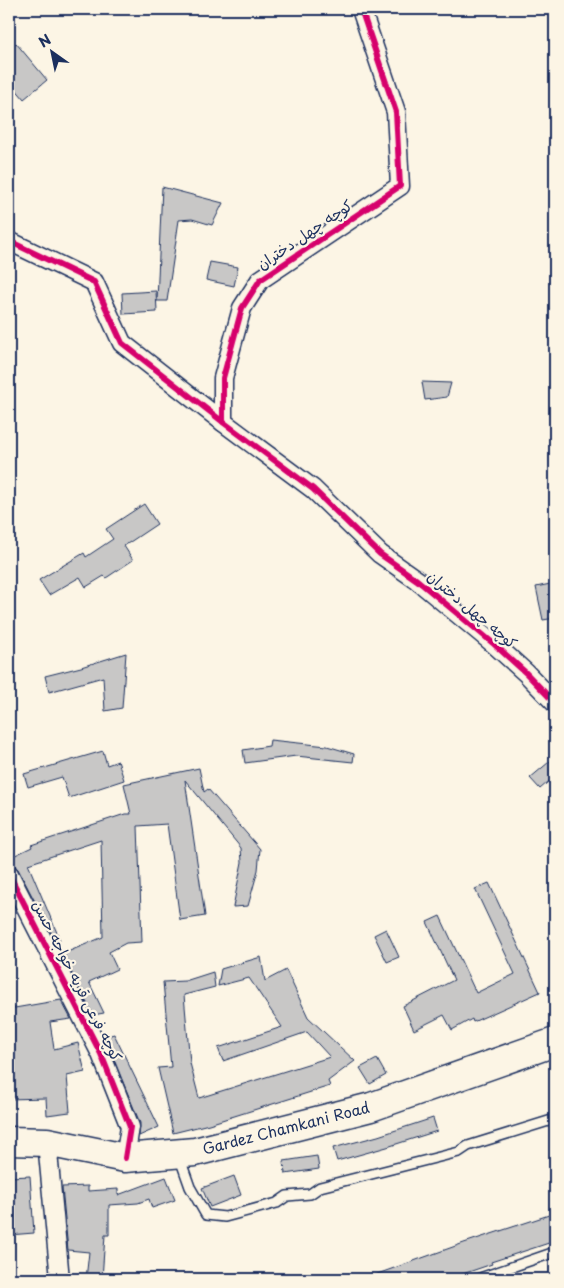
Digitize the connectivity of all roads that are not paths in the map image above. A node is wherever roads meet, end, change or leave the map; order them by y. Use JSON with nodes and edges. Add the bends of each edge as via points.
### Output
{"nodes":[{"id":1,"x":361,"y":9,"type":"edge"},
{"id":2,"x":9,"y":241,"type":"edge"},
{"id":3,"x":223,"y":422,"type":"junction"},
{"id":4,"x":555,"y":703,"type":"edge"},
{"id":5,"x":9,"y":874,"type":"edge"},
{"id":6,"x":555,"y":1042,"type":"edge"},
{"id":7,"x":555,"y":1119,"type":"edge"},
{"id":8,"x":9,"y":1141,"type":"edge"},
{"id":9,"x":46,"y":1142,"type":"junction"},
{"id":10,"x":178,"y":1154,"type":"junction"},
{"id":11,"x":124,"y":1158,"type":"junction"},
{"id":12,"x":555,"y":1252,"type":"edge"},
{"id":13,"x":60,"y":1279,"type":"edge"},
{"id":14,"x":477,"y":1279,"type":"edge"}],
"edges":[{"from":1,"to":3,"type":"street","name":"کوچه چهل دختران","via":[[396,112],[400,186],[260,280],[242,308],[223,378]]},
{"from":2,"to":3,"type":"street","via":[[94,282],[122,343]]},
{"from":3,"to":4,"type":"street","name":"کوچه چهل دختران","via":[[313,488],[380,554],[417,580],[494,644]]},
{"from":5,"to":11,"type":"street","name":"کوچه فرعی قریه خواجه حسن","via":[[101,1054],[130,1127]]},
{"from":6,"to":10,"type":"highway","name":"Gardez Chamkani Road","via":[[371,1107]]},
{"from":7,"to":10,"type":"lane","via":[[468,1146],[459,1152],[320,1187],[310,1194],[287,1196],[278,1203],[225,1217],[206,1215],[190,1187]]},
{"from":8,"to":9,"type":"highway","name":"Gardez Chamkani Road"},
{"from":9,"to":11,"type":"highway","name":"Gardez Chamkani Road"},
{"from":9,"to":13,"type":"street"},
{"from":10,"to":11,"type":"highway","name":"Gardez Chamkani Road"},
{"from":12,"to":14,"type":"lane"}]}
